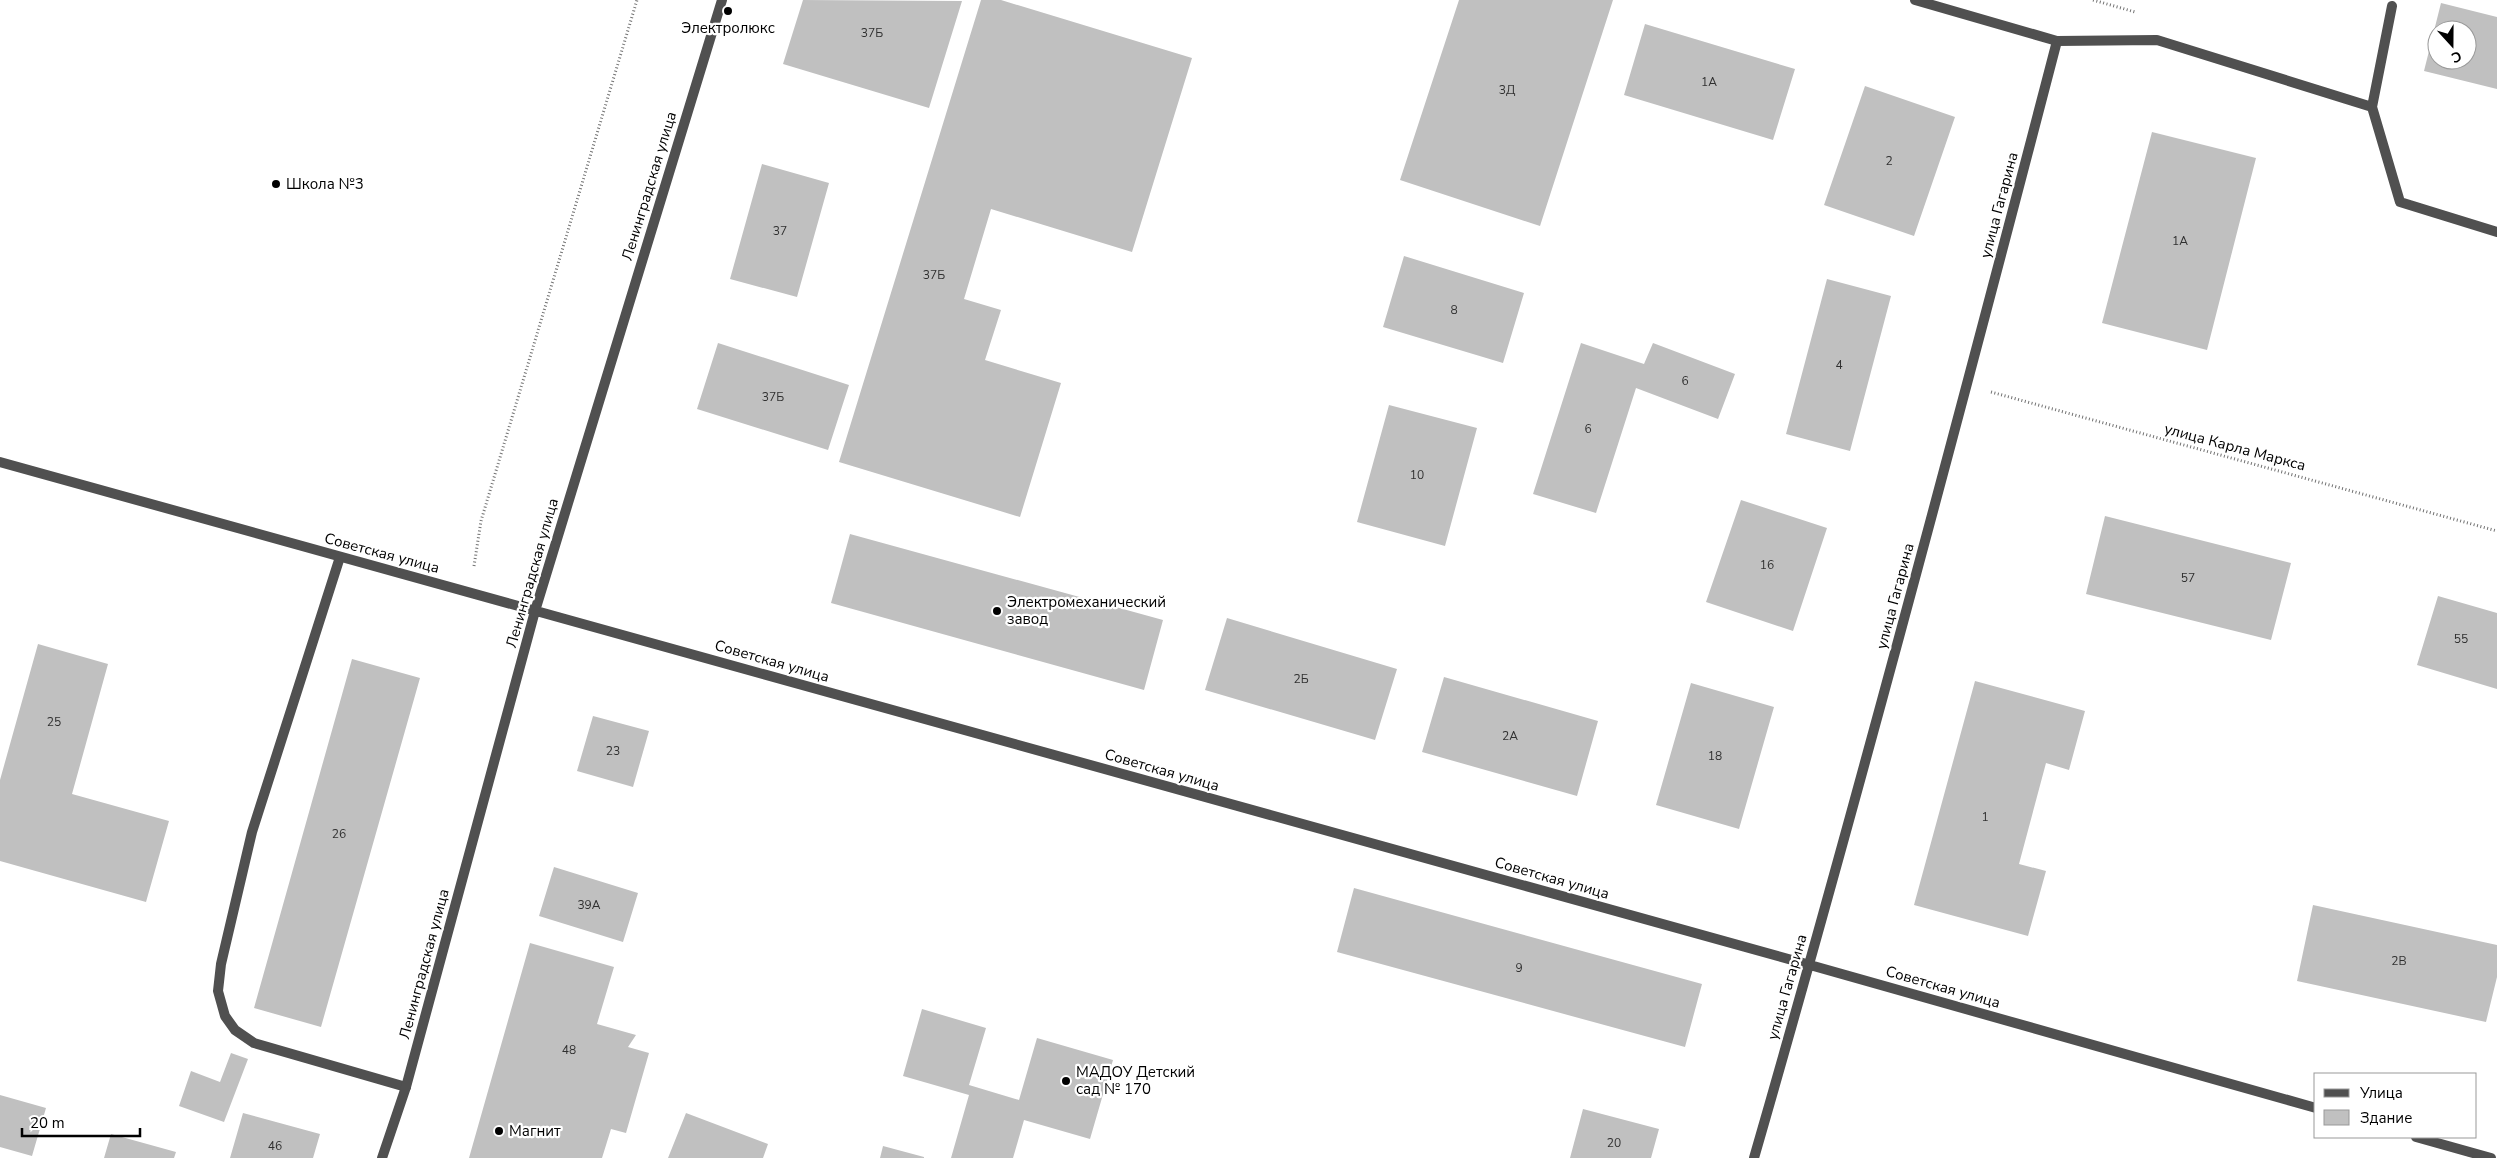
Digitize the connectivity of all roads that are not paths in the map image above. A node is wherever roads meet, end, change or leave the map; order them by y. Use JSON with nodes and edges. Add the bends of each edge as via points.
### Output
{"nodes":[{"id":1,"x":722,"y":0,"type":"edge"},
{"id":2,"x":1915,"y":0,"type":"edge"},
{"id":3,"x":2392,"y":6,"type":"dead end"},
{"id":4,"x":2058,"y":41,"type":"junction"},
{"id":5,"x":2372,"y":107,"type":"junction"},
{"id":6,"x":2497,"y":232,"type":"edge"},
{"id":7,"x":0,"y":462,"type":"edge"},
{"id":8,"x":340,"y":557,"type":"junction"},
{"id":9,"x":535,"y":611,"type":"junction"},
{"id":10,"x":1810,"y":965,"type":"junction"},
{"id":11,"x":406,"y":1087,"type":"junction"},
{"id":12,"x":2314,"y":1107,"type":"edge"},
{"id":13,"x":2420,"y":1138,"type":"edge"},
{"id":14,"x":382,"y":1158,"type":"edge"},
{"id":15,"x":1754,"y":1158,"type":"edge"},
{"id":16,"x":2491,"y":1158,"type":"edge"}],
"edges":[{"from":1,"to":9,"type":"street","name":"Ленинградская улица"},
{"from":2,"to":4,"type":"street"},
{"from":3,"to":5,"type":"street"},
{"from":4,"to":5,"type":"street","via":[[2157,40]]},
{"from":4,"to":10,"type":"street","name":"улица Гагарина"},
{"from":5,"to":6,"type":"street","via":[[2400,202]]},
{"from":7,"to":8,"type":"street","name":"Советская улица"},
{"from":8,"to":9,"type":"street","name":"Советская улица"},
{"from":8,"to":11,"type":"street","via":[[244,861],[221,964],[218,992],[225,1016],[235,1030],[254,1043]]},
{"from":9,"to":10,"type":"street","name":"Советская улица"},
{"from":9,"to":11,"type":"street","name":"Ленинградская улица"},
{"from":10,"to":12,"type":"street","name":"Советская улица"},
{"from":10,"to":15,"type":"street","name":"улица Гагарина"},
{"from":11,"to":14,"type":"street","name":"Ленинградская улица"},
{"from":13,"to":16,"type":"street"}]}
